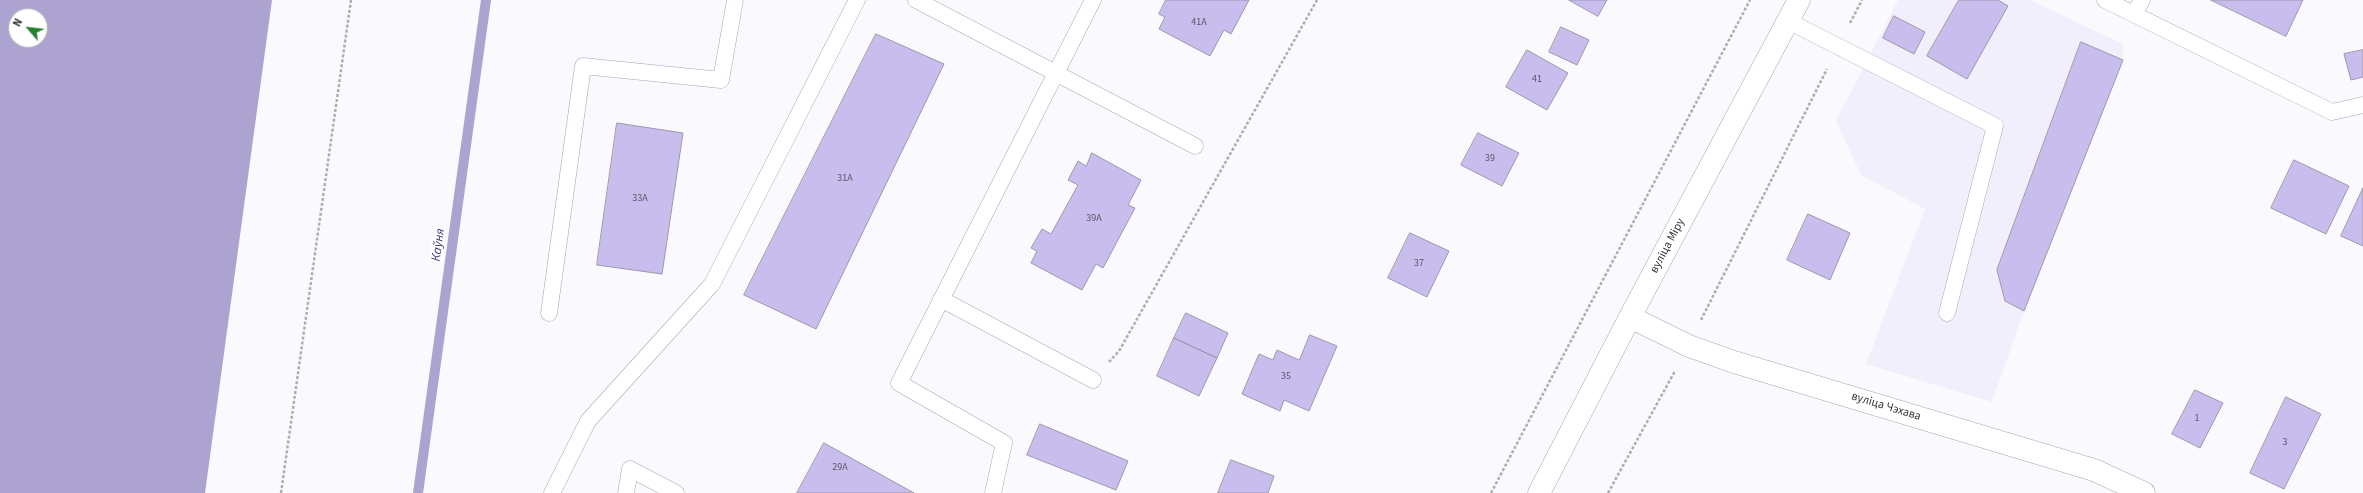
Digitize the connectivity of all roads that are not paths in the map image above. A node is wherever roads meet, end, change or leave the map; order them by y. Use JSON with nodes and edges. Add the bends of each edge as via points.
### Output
{"nodes":[{"id":1,"x":735,"y":0,"type":"edge"},
{"id":2,"x":857,"y":0,"type":"edge"},
{"id":3,"x":916,"y":0,"type":"edge"},
{"id":4,"x":1093,"y":0,"type":"edge"},
{"id":5,"x":1799,"y":0,"type":"edge"},
{"id":6,"x":2105,"y":0,"type":"edge"},
{"id":7,"x":2142,"y":0,"type":"edge"},
{"id":8,"x":2134,"y":14,"type":"junction"},
{"id":9,"x":1788,"y":21,"type":"junction"},
{"id":10,"x":1057,"y":72,"type":"junction"},
{"id":11,"x":2363,"y":105,"type":"edge"},
{"id":12,"x":1195,"y":146,"type":"dead end"},
{"id":13,"x":941,"y":299,"type":"junction"},
{"id":14,"x":550,"y":313,"type":"dead end"},
{"id":15,"x":1948,"y":313,"type":"dead end"},
{"id":16,"x":1630,"y":317,"type":"junction"},
{"id":17,"x":1093,"y":380,"type":"road end"},
{"id":18,"x":552,"y":493,"type":"edge"},
{"id":19,"x":626,"y":493,"type":"edge"},
{"id":20,"x":676,"y":493,"type":"edge"},
{"id":21,"x":993,"y":493,"type":"edge"},
{"id":22,"x":1539,"y":493,"type":"edge"},
{"id":23,"x":2144,"y":493,"type":"edge"}],
"edges":[{"from":1,"to":14,"type":"lane","via":[[721,80],[583,66]]},
{"from":2,"to":18,"type":"lane","via":[[712,284],[588,421]]},
{"from":3,"to":10,"type":"lane"},
{"from":4,"to":10,"type":"lane"},
{"from":5,"to":9,"type":"main road","name":"вуліца Міру"},
{"from":6,"to":8,"type":"lane"},
{"from":7,"to":8,"type":"lane"},
{"from":8,"to":11,"type":"lane","via":[[2332,112]]},
{"from":9,"to":15,"type":"lane","via":[[1994,126]]},
{"from":9,"to":16,"type":"main road","name":"вуліца Міру"},
{"from":10,"to":12,"type":"lane"},
{"from":10,"to":13,"type":"lane"},
{"from":13,"to":17,"type":"lane"},
{"from":13,"to":21,"type":"lane","via":[[899,383],[1004,443]]},
{"from":16,"to":22,"type":"main road","name":"вуліца Міру"},
{"from":16,"to":23,"type":"main road","name":"вуліца Чэхава","via":[[1688,346],[1734,362],[2094,470]]},
{"from":19,"to":20,"type":"lane","via":[[630,469]]}]}
